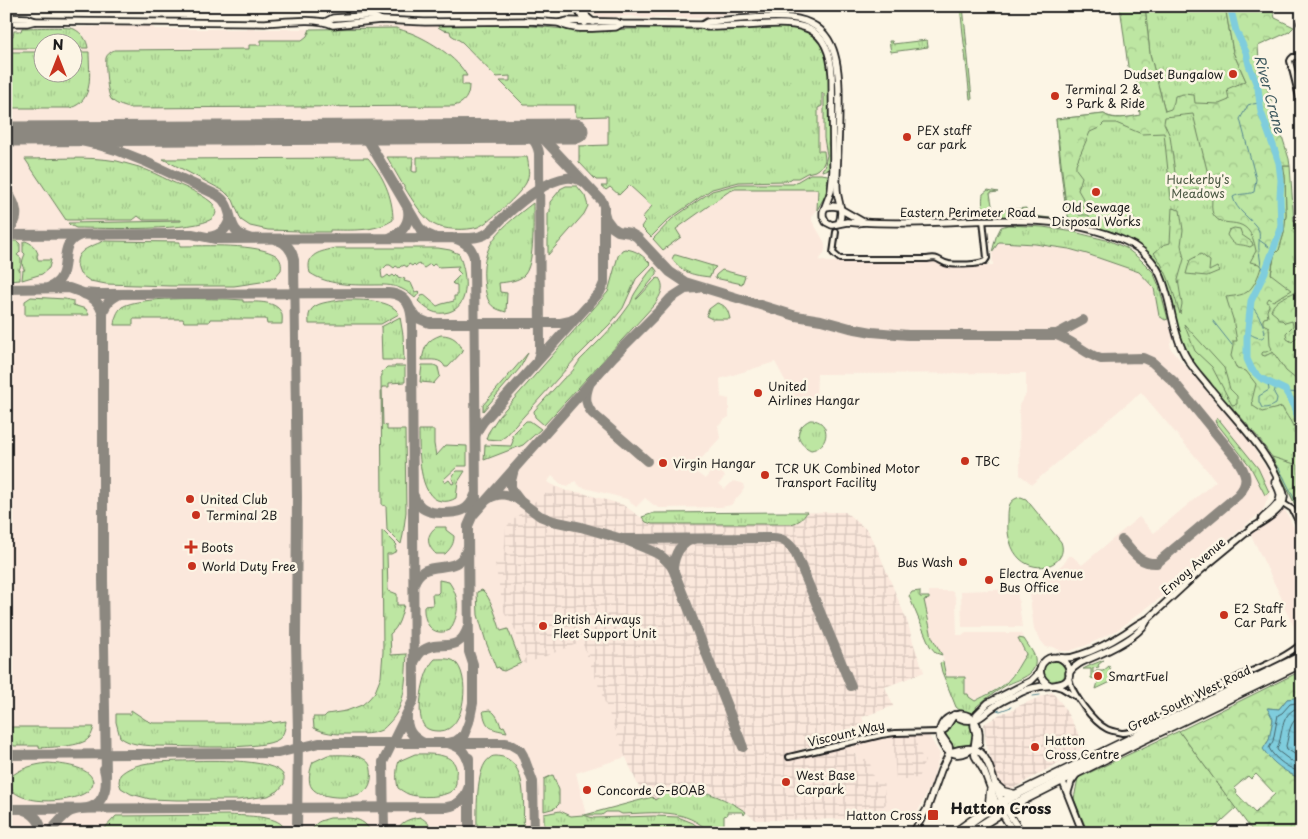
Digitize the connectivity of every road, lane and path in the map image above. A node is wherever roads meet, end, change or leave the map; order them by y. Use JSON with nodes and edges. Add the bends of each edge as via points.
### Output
{"nodes":[{"id":1,"x":580,"y":8,"type":"edge"},
{"id":2,"x":6,"y":18,"type":"edge"},
{"id":3,"x":35,"y":21,"type":"junction"},
{"id":4,"x":568,"y":21,"type":"junction"},
{"id":5,"x":583,"y":22,"type":"junction"},
{"id":6,"x":6,"y":23,"type":"edge"},
{"id":7,"x":559,"y":23,"type":"junction"},
{"id":8,"x":593,"y":24,"type":"junction"},
{"id":9,"x":702,"y":25,"type":"junction"},
{"id":10,"x":579,"y":28,"type":"junction"},
{"id":11,"x":1302,"y":56,"type":"edge"},
{"id":12,"x":1302,"y":109,"type":"edge"},
{"id":13,"x":826,"y":207,"type":"junction"},
{"id":14,"x":842,"y":208,"type":"junction"},
{"id":15,"x":983,"y":220,"type":"junction"},
{"id":16,"x":863,"y":222,"type":"junction"},
{"id":17,"x":840,"y":223,"type":"junction"},
{"id":18,"x":836,"y":232,"type":"dead end"},
{"id":19,"x":1281,"y":503,"type":"junction"},
{"id":20,"x":1302,"y":529,"type":"edge"},
{"id":21,"x":1148,"y":619,"type":"junction"},
{"id":22,"x":1302,"y":643,"type":"edge"},
{"id":23,"x":1302,"y":656,"type":"edge"},
{"id":24,"x":1058,"y":657,"type":"junction"},
{"id":25,"x":1302,"y":663,"type":"edge"},
{"id":26,"x":1040,"y":670,"type":"junction"},
{"id":27,"x":1069,"y":675,"type":"junction"},
{"id":28,"x":1053,"y":686,"type":"junction"},
{"id":29,"x":1077,"y":697,"type":"junction"},
{"id":30,"x":974,"y":720,"type":"junction"},
{"id":31,"x":939,"y":732,"type":"junction"},
{"id":32,"x":974,"y":749,"type":"junction"},
{"id":33,"x":950,"y":752,"type":"junction"},
{"id":34,"x":789,"y":757,"type":"dead end"},
{"id":35,"x":1077,"y":773,"type":"junction"},
{"id":36,"x":1060,"y":779,"type":"junction"},
{"id":37,"x":993,"y":789,"type":"junction"},
{"id":38,"x":1068,"y":792,"type":"junction"},
{"id":39,"x":1015,"y":795,"type":"junction"},
{"id":40,"x":1002,"y":806,"type":"junction"},
{"id":41,"x":983,"y":813,"type":"junction"},
{"id":42,"x":1017,"y":832,"type":"edge"},
{"id":43,"x":913,"y":833,"type":"edge"},
{"id":44,"x":955,"y":833,"type":"edge"},
{"id":45,"x":968,"y":833,"type":"edge"},
{"id":46,"x":1081,"y":833,"type":"edge"}],
"edges":[{"from":1,"to":4,"type":"street"},
{"from":1,"to":5,"type":"street"},
{"from":1,"to":8,"type":"street"},
{"from":2,"to":3,"type":"street"},
{"from":3,"to":6,"type":"street"},
{"from":3,"to":7,"type":"street","via":[[325,22],[333,18],[373,16],[381,20],[424,22]]},
{"from":4,"to":5,"type":"street"},
{"from":4,"to":7,"type":"street"},
{"from":5,"to":8,"type":"street"},
{"from":5,"to":10,"type":"street"},
{"from":7,"to":10,"type":"street"},
{"from":8,"to":9,"type":"street","via":[[616,27],[621,24]]},
{"from":8,"to":10,"type":"street"},
{"from":9,"to":13,"type":"street","via":[[800,25],[813,31],[825,44],[832,66],[833,144],[832,184]]},
{"from":9,"to":14,"type":"street","via":[[707,22],[790,18],[811,24],[828,38],[839,73],[837,186]]},
{"from":11,"to":12,"type":"street","via":[[1293,57],[1290,61]]},
{"from":13,"to":14,"type":"street"},
{"from":13,"to":17,"type":"street","via":[[823,216],[826,222]]},
{"from":14,"to":16,"type":"street"},
{"from":14,"to":17,"type":"street"},
{"from":15,"to":16,"type":"street","name":"Eastern Perimeter Road"},
{"from":15,"to":18,"type":"street","via":[[987,258],[979,264],[949,264],[934,258],[842,259],[833,253]]},
{"from":15,"to":19,"type":"street","name":"Eastern Perimeter Road","via":[[1037,221],[1077,227],[1119,239],[1141,250],[1162,277],[1177,337],[1189,362],[1272,467],[1284,494]]},
{"from":16,"to":17,"type":"street"},
{"from":19,"to":20,"type":"street","name":"Eastern Perimeter Road","via":[[1292,509]]},
{"from":19,"to":21,"type":"street","name":"Envoy Avenue","via":[[1272,515],[1201,570]]},
{"from":21,"to":24,"type":"street","name":"Envoy Avenue","via":[[1098,648],[1072,658]]},
{"from":21,"to":27,"type":"street","name":"Envoy Avenue","via":[[1128,639],[1078,663]]},
{"from":22,"to":29,"type":"street","via":[[1284,656],[1149,723],[1120,733],[1102,726]]},
{"from":23,"to":36,"type":"highway","name":"Great South West Road"},
{"from":24,"to":26,"type":"street","via":[[1047,659]]},
{"from":24,"to":27,"type":"street","via":[[1067,663]]},
{"from":25,"to":35,"type":"highway","name":"Great South West Road"},
{"from":26,"to":28,"type":"street","via":[[1044,681]]},
{"from":26,"to":30,"type":"street","via":[[1031,681],[988,703]]},
{"from":27,"to":28,"type":"street","via":[[1065,682]]},
{"from":27,"to":29,"type":"street"},
{"from":28,"to":29,"type":"street"},
{"from":28,"to":30,"type":"street","via":[[1016,694]]},
{"from":30,"to":31,"type":"street","via":[[954,715],[945,720]]},
{"from":30,"to":32,"type":"street","via":[[980,738]]},
{"from":31,"to":33,"type":"street"},
{"from":31,"to":34,"type":"street","name":"Viscount Way","via":[[882,734]]},
{"from":32,"to":33,"type":"street"},
{"from":32,"to":37,"type":"street","via":[[985,757]]},
{"from":33,"to":43,"type":"street","via":[[927,809]]},
{"from":35,"to":36,"type":"highway","name":"Great South West Road"},
{"from":35,"to":38,"type":"street"},
{"from":36,"to":38,"type":"street"},
{"from":36,"to":39,"type":"highway","name":"Great South West Road"},
{"from":36,"to":40,"type":"highway","name":"Great South West Road"},
{"from":36,"to":46,"type":"street"},
{"from":37,"to":39,"type":"highway"},
{"from":37,"to":40,"type":"street"},
{"from":37,"to":41,"type":"highway","via":[[990,804]]},
{"from":38,"to":46,"type":"street"},
{"from":39,"to":40,"type":"highway","name":"Great South West Road"},
{"from":40,"to":41,"type":"highway","name":"Great South West Road"},
{"from":40,"to":42,"type":"street"},
{"from":40,"to":45,"type":"highway","name":"Great South West Road"},
{"from":41,"to":44,"type":"highway","name":"Great South West Road"}]}
